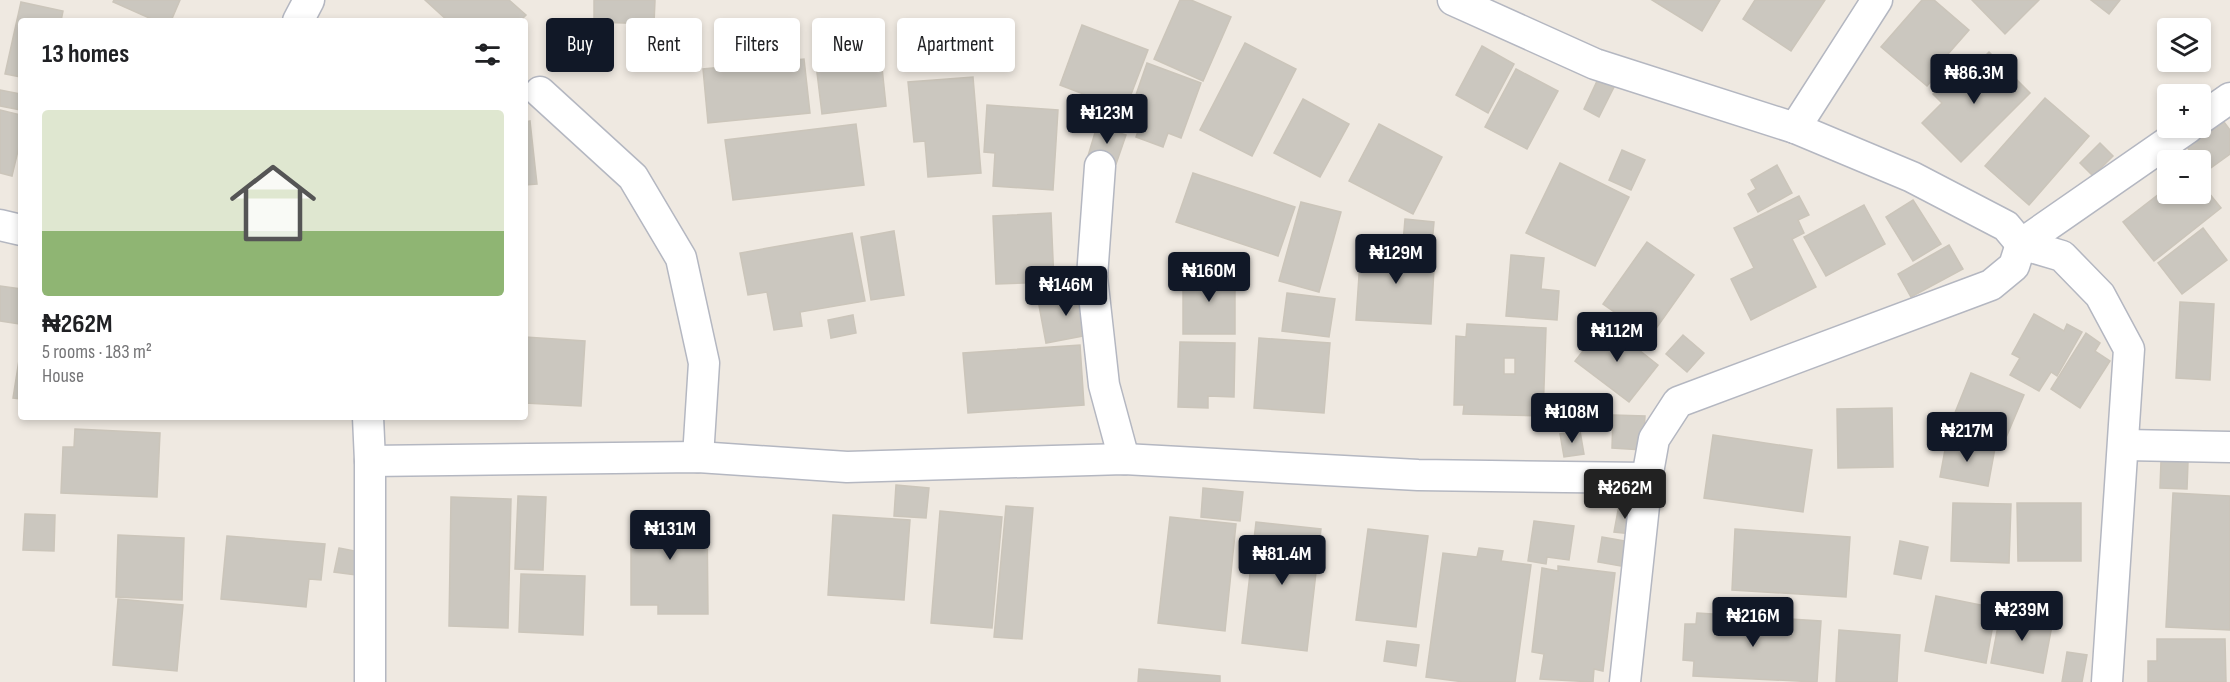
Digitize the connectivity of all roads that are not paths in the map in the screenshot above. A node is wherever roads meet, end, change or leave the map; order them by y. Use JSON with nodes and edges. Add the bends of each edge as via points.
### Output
{"nodes":[{"id":1,"x":309,"y":0,"type":"edge"},
{"id":2,"x":1452,"y":0,"type":"edge"},
{"id":3,"x":1877,"y":0,"type":"edge"},
{"id":4,"x":300,"y":18,"type":"edge"},
{"id":5,"x":540,"y":92,"type":"dead end"},
{"id":6,"x":2230,"y":98,"type":"edge"},
{"id":7,"x":2211,"y":111,"type":"edge"},
{"id":8,"x":1795,"y":128,"type":"junction"},
{"id":9,"x":2174,"y":138,"type":"edge"},
{"id":10,"x":1100,"y":166,"type":"dead end"},
{"id":11,"x":0,"y":225,"type":"edge"},
{"id":12,"x":18,"y":229,"type":"edge"},
{"id":13,"x":2021,"y":244,"type":"junction"},
{"id":14,"x":368,"y":420,"type":"edge"},
{"id":15,"x":2124,"y":445,"type":"junction"},
{"id":16,"x":2230,"y":447,"type":"edge"},
{"id":17,"x":698,"y":457,"type":"junction"},
{"id":18,"x":1124,"y":459,"type":"junction"},
{"id":19,"x":370,"y":461,"type":"junction"},
{"id":20,"x":1647,"y":478,"type":"junction"},
{"id":21,"x":370,"y":682,"type":"edge"},
{"id":22,"x":1625,"y":682,"type":"edge"},
{"id":23,"x":2107,"y":682,"type":"edge"}],
"edges":[{"from":1,"to":4,"type":"street"},
{"from":2,"to":8,"type":"street","via":[[1594,64]]},
{"from":3,"to":8,"type":"street"},
{"from":5,"to":17,"type":"street","via":[[633,177],[681,258],[704,363]]},
{"from":6,"to":7,"type":"street"},
{"from":8,"to":13,"type":"street","via":[[1912,177],[2006,226]]},
{"from":9,"to":13,"type":"street"},
{"from":10,"to":18,"type":"street","via":[[1092,277],[1104,385]]},
{"from":11,"to":12,"type":"street"},
{"from":13,"to":15,"type":"street","via":[[2062,256],[2100,295],[2129,349]]},
{"from":13,"to":20,"type":"street","via":[[2014,266],[1991,285],[1678,402],[1654,439]]},
{"from":14,"to":19,"type":"street"},
{"from":15,"to":16,"type":"street"},
{"from":15,"to":23,"type":"street"},
{"from":17,"to":18,"type":"street","via":[[847,467]]},
{"from":17,"to":19,"type":"street"},
{"from":18,"to":20,"type":"street","via":[[1418,475]]},
{"from":19,"to":21,"type":"street"},
{"from":20,"to":22,"type":"street"}]}
